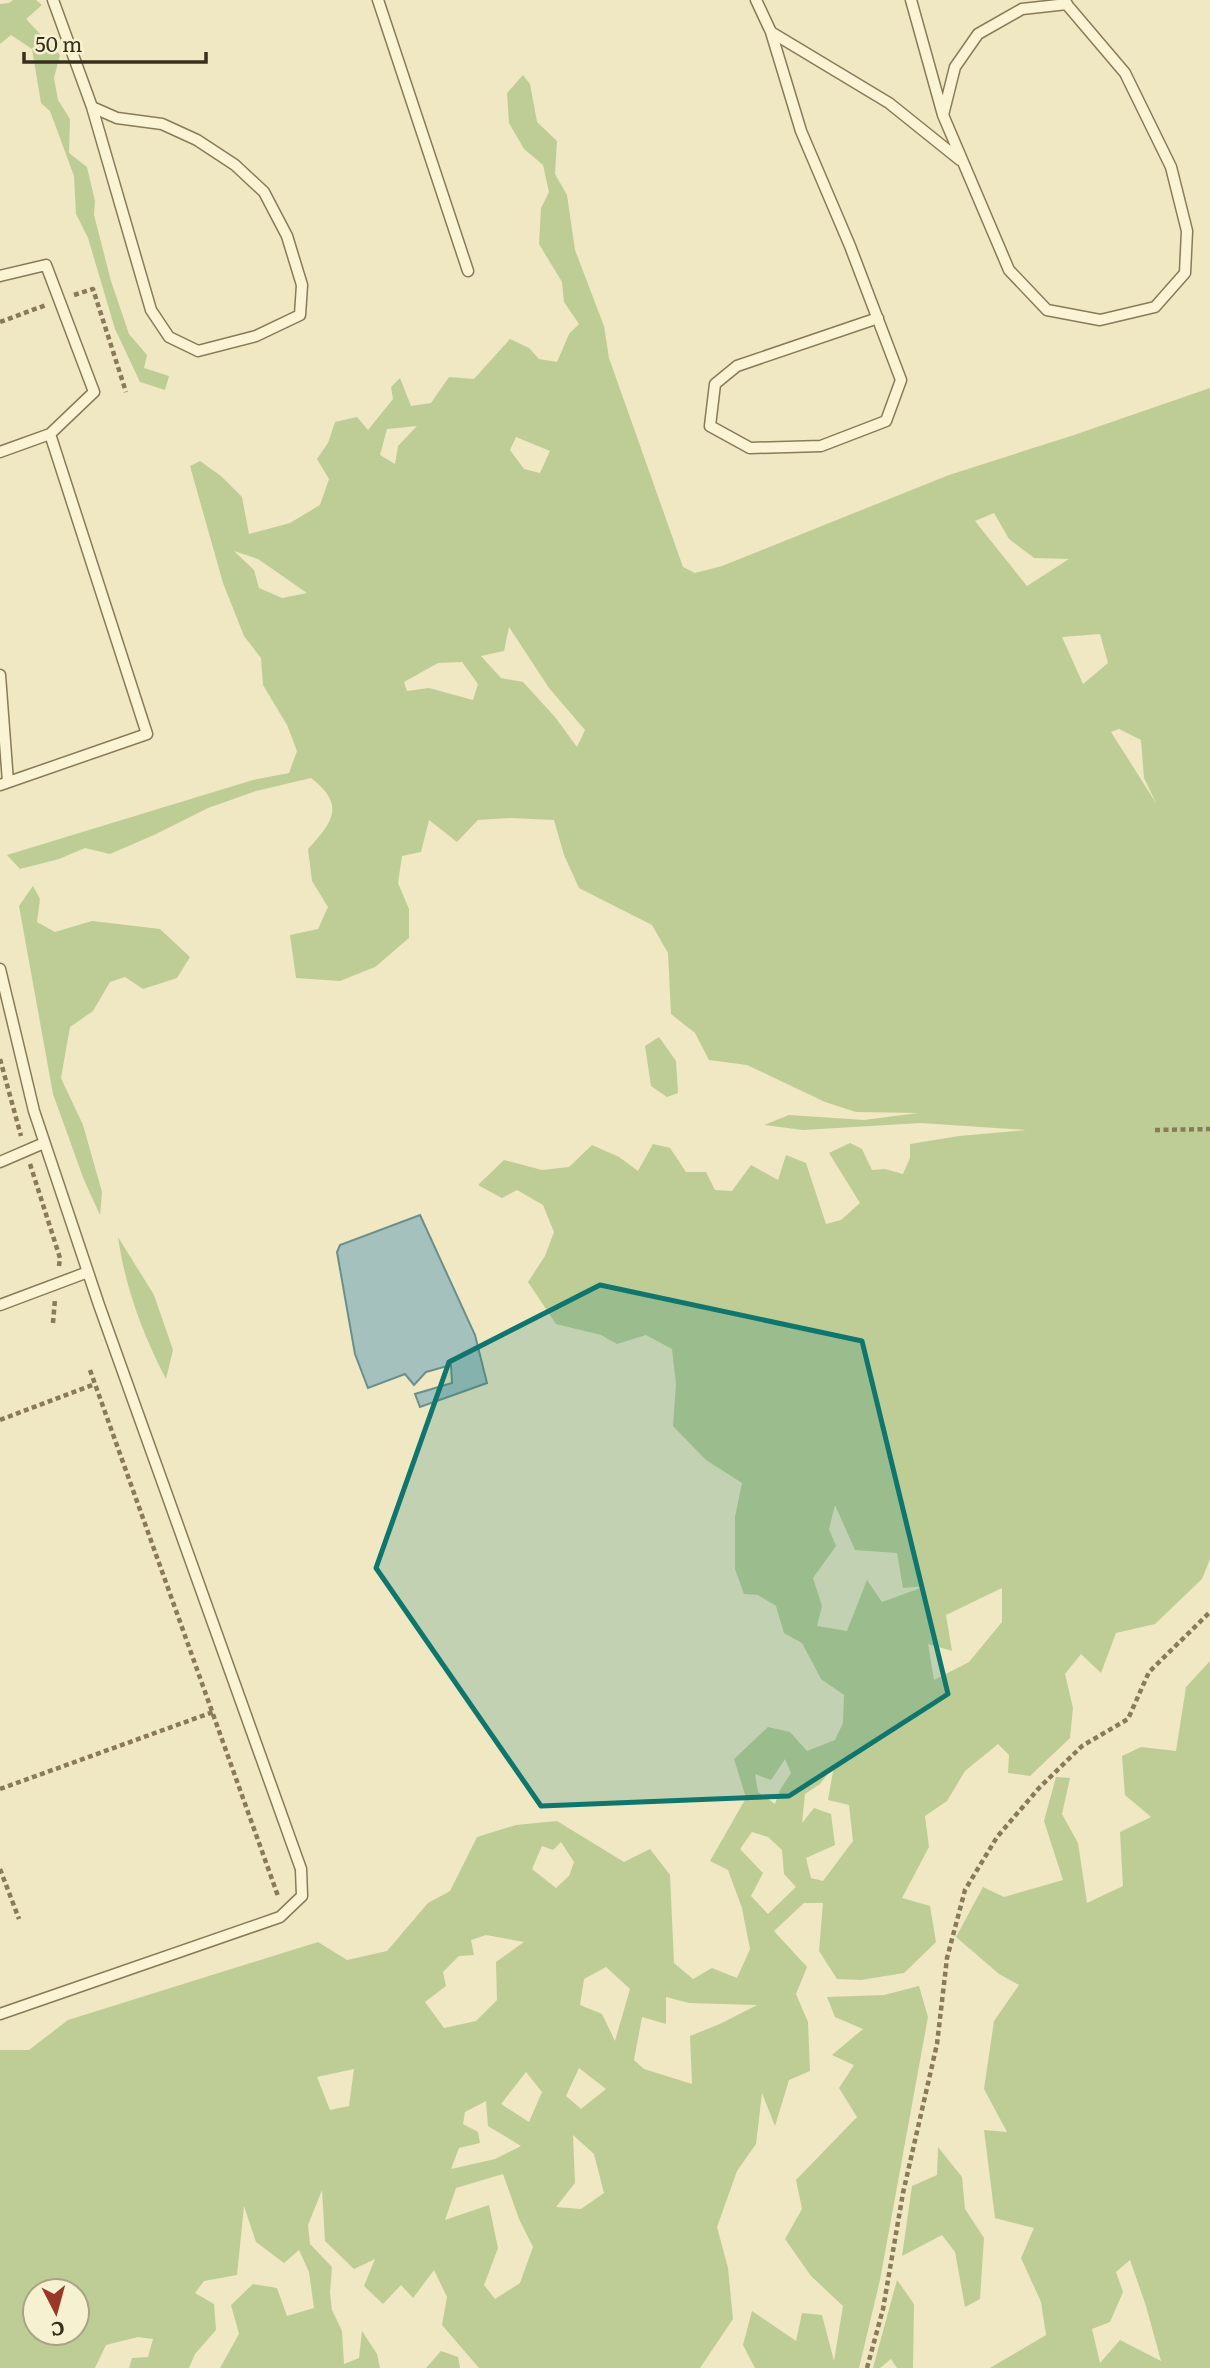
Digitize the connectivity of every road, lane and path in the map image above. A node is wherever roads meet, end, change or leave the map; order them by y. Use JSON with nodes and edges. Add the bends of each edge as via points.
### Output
{"nodes":[{"id":1,"x":53,"y":0,"type":"edge"},
{"id":2,"x":378,"y":0,"type":"edge"},
{"id":3,"x":756,"y":0,"type":"edge"},
{"id":4,"x":911,"y":0,"type":"edge"},
{"id":5,"x":1065,"y":2,"type":"edge"},
{"id":6,"x":771,"y":33,"type":"junction"},
{"id":7,"x":92,"y":107,"type":"junction"},
{"id":8,"x":943,"y":115,"type":"junction"},
{"id":9,"x":963,"y":162,"type":"junction"},
{"id":10,"x":468,"y":271,"type":"dead end"},
{"id":11,"x":0,"y":276,"type":"edge"},
{"id":12,"x":877,"y":318,"type":"junction"},
{"id":13,"x":50,"y":434,"type":"junction"},
{"id":14,"x":0,"y":452,"type":"edge"},
{"id":15,"x":0,"y":675,"type":"edge"},
{"id":16,"x":4,"y":783,"type":"edge"},
{"id":17,"x":0,"y":969,"type":"edge"},
{"id":18,"x":0,"y":1059,"type":"edge"},
{"id":19,"x":1210,"y":1129,"type":"edge"},
{"id":20,"x":1155,"y":1130,"type":"dead end"},
{"id":21,"x":44,"y":1143,"type":"junction"},
{"id":22,"x":26,"y":1151,"type":"junction"},
{"id":23,"x":0,"y":1162,"type":"edge"},
{"id":24,"x":88,"y":1272,"type":"junction"},
{"id":25,"x":57,"y":1284,"type":"junction"},
{"id":26,"x":0,"y":1305,"type":"edge"},
{"id":27,"x":53,"y":1323,"type":"dead end"},
{"id":28,"x":90,"y":1370,"type":"dead end"},
{"id":29,"x":95,"y":1384,"type":"junction"},
{"id":30,"x":0,"y":1420,"type":"edge"},
{"id":31,"x":1210,"y":1612,"type":"edge"},
{"id":32,"x":213,"y":1712,"type":"junction"},
{"id":33,"x":0,"y":1788,"type":"edge"},
{"id":34,"x":0,"y":1869,"type":"edge"},
{"id":35,"x":278,"y":1896,"type":"dead end"},
{"id":36,"x":19,"y":1919,"type":"dead end"},
{"id":37,"x":0,"y":2014,"type":"edge"},
{"id":38,"x":867,"y":2368,"type":"edge"}],
"edges":[{"from":1,"to":7,"type":"lane"},
{"from":2,"to":10,"type":"lane"},
{"from":3,"to":6,"type":"lane"},
{"from":4,"to":8,"type":"lane"},
{"from":5,"to":8,"type":"lane","via":[[1022,9],[978,34],[956,67]]},
{"from":5,"to":9,"type":"lane","via":[[1125,73],[1171,167],[1187,231],[1185,272],[1155,307],[1101,320],[1047,310],[1009,270]]},
{"from":6,"to":9,"type":"lane","via":[[889,103]]},
{"from":6,"to":12,"type":"lane","via":[[801,131]]},
{"from":7,"to":7,"type":"lane","via":[[117,118],[162,124],[197,140],[264,192],[295,260],[302,285],[300,315],[256,336],[198,351],[169,337],[151,310]]},
{"from":8,"to":9,"type":"lane"},
{"from":11,"to":13,"type":"lane","via":[[46,265],[94,392]]},
{"from":12,"to":12,"type":"lane","via":[[737,366],[715,384],[710,426],[750,448],[821,446],[886,421],[901,380]]},
{"from":13,"to":14,"type":"lane"},
{"from":13,"to":16,"type":"lane","via":[[147,734]]},
{"from":15,"to":16,"type":"lane"},
{"from":17,"to":21,"type":"lane"},
{"from":18,"to":22,"type":"path"},
{"from":19,"to":20,"type":"path"},
{"from":21,"to":22,"type":"lane"},
{"from":21,"to":24,"type":"lane"},
{"from":22,"to":23,"type":"lane"},
{"from":22,"to":25,"type":"path","via":[[60,1258]]},
{"from":24,"to":25,"type":"lane"},
{"from":24,"to":37,"type":"lane","via":[[301,1869],[302,1896],[280,1917]]},
{"from":25,"to":26,"type":"lane"},
{"from":25,"to":27,"type":"path"},
{"from":28,"to":29,"type":"path"},
{"from":29,"to":30,"type":"path"},
{"from":29,"to":32,"type":"path"},
{"from":31,"to":38,"type":"path","via":[[1149,1672],[1128,1719],[1082,1746],[1038,1788],[996,1837],[965,1890],[947,1958],[937,2043]]},
{"from":32,"to":33,"type":"path"},
{"from":32,"to":35,"type":"path"},
{"from":34,"to":36,"type":"path"}]}
